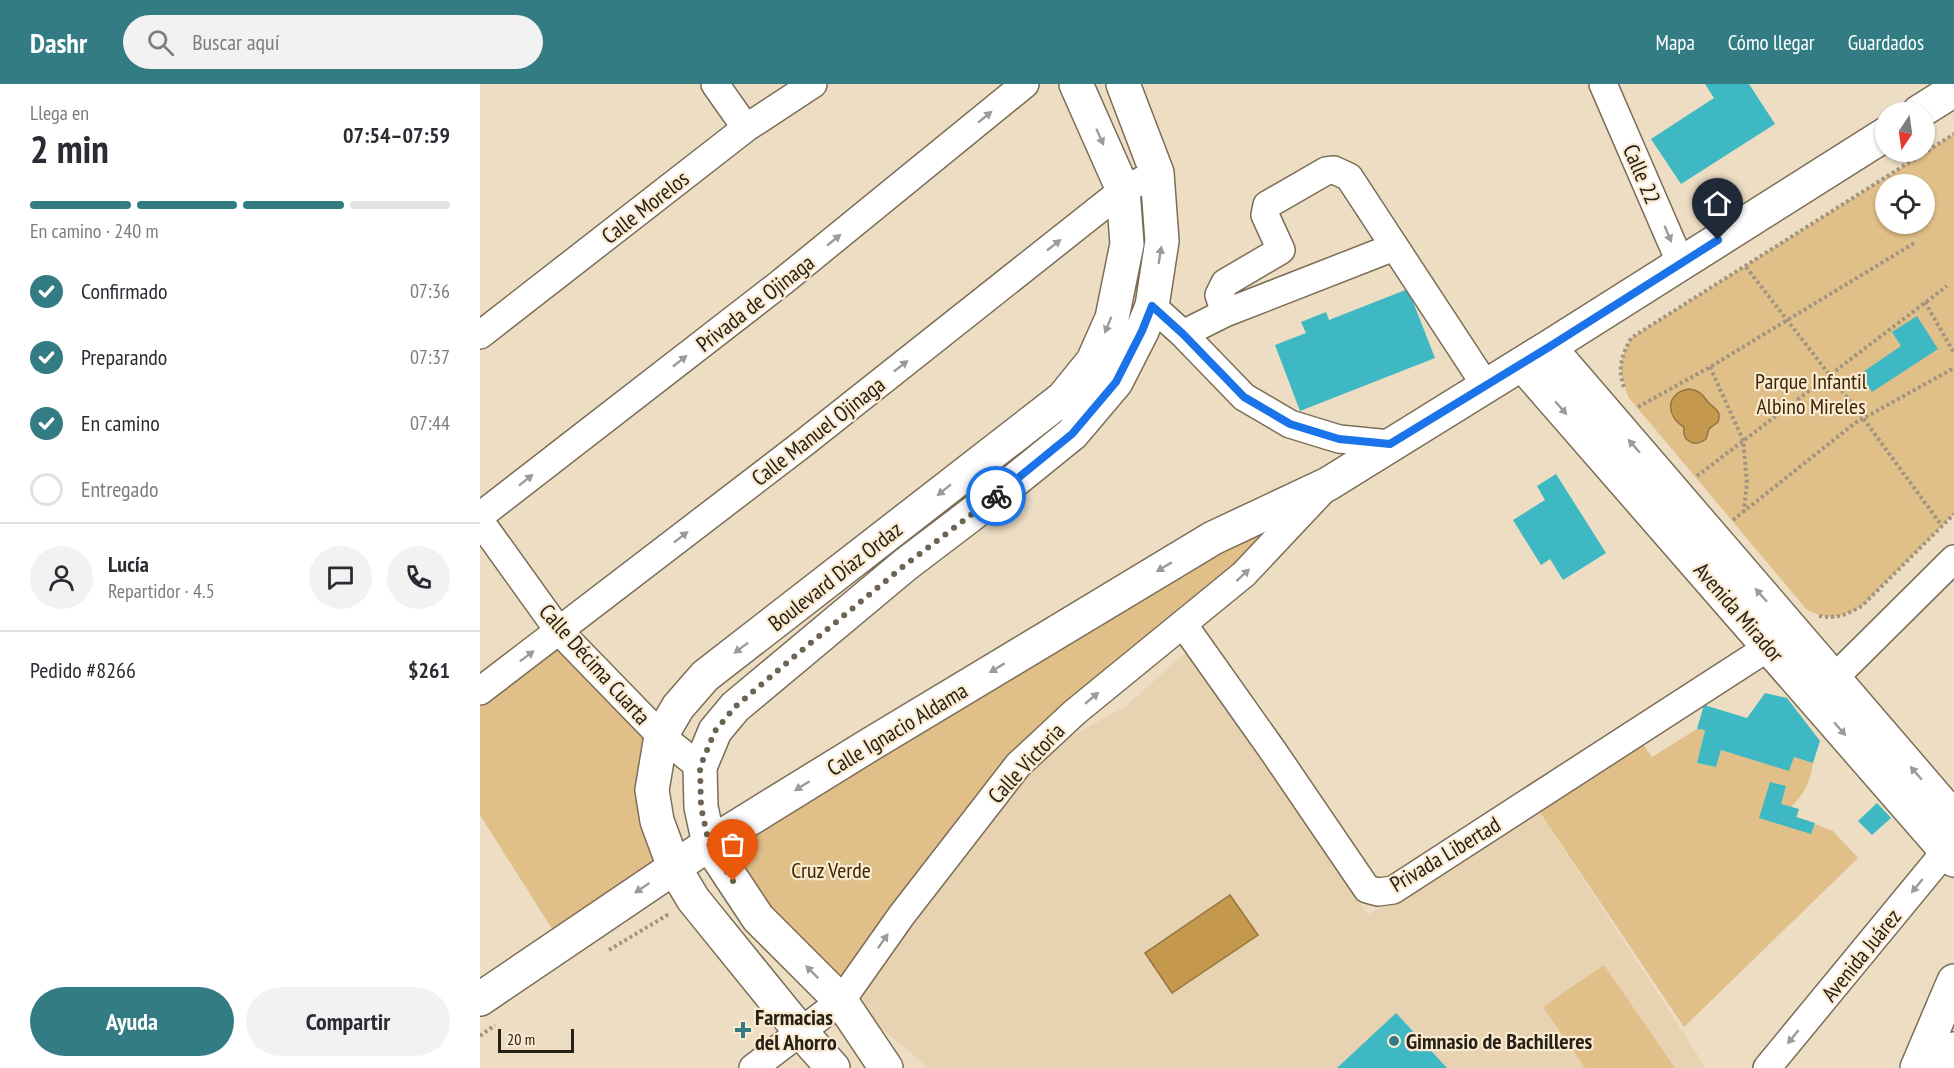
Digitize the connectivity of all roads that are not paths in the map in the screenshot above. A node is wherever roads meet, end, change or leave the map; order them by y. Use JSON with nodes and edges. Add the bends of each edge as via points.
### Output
{"nodes":[{"id":1,"x":715,"y":84,"type":"edge"},
{"id":2,"x":813,"y":84,"type":"edge"},
{"id":3,"x":1025,"y":84,"type":"edge"},
{"id":4,"x":1076,"y":84,"type":"edge"},
{"id":5,"x":1124,"y":84,"type":"edge"},
{"id":6,"x":1603,"y":84,"type":"edge"},
{"id":7,"x":1954,"y":90,"type":"edge"},
{"id":8,"x":1935,"y":102,"type":"edge"},
{"id":9,"x":746,"y":128,"type":"junction"},
{"id":10,"x":1875,"y":141,"type":"edge"},
{"id":11,"x":1157,"y":173,"type":"junction"},
{"id":12,"x":1123,"y":190,"type":"junction"},
{"id":13,"x":1394,"y":247,"type":"junction"},
{"id":14,"x":1680,"y":264,"type":"junction"},
{"id":15,"x":1152,"y":306,"type":"junction"},
{"id":16,"x":1225,"y":313,"type":"junction"},
{"id":17,"x":1183,"y":334,"type":"junction"},
{"id":18,"x":480,"y":335,"type":"edge"},
{"id":19,"x":1536,"y":356,"type":"junction"},
{"id":20,"x":1486,"y":386,"type":"junction"},
{"id":21,"x":1390,"y":444,"type":"junction"},
{"id":22,"x":1328,"y":484,"type":"junction"},
{"id":23,"x":480,"y":516,"type":"edge"},
{"id":24,"x":480,"y":521,"type":"edge"},
{"id":25,"x":1954,"y":559,"type":"edge"},
{"id":26,"x":1183,"y":624,"type":"junction"},
{"id":27,"x":559,"y":631,"type":"junction"},
{"id":28,"x":1781,"y":639,"type":"junction"},
{"id":29,"x":1824,"y":688,"type":"junction"},
{"id":30,"x":480,"y":691,"type":"edge"},
{"id":31,"x":661,"y":736,"type":"junction"},
{"id":32,"x":700,"y":767,"type":"junction"},
{"id":33,"x":1954,"y":818,"type":"edge"},
{"id":34,"x":709,"y":844,"type":"junction"},
{"id":35,"x":1951,"y":851,"type":"edge"},
{"id":36,"x":674,"y":867,"type":"junction"},
{"id":37,"x":1954,"y":981,"type":"edge"},
{"id":38,"x":480,"y":999,"type":"edge"},
{"id":39,"x":841,"y":1001,"type":"junction"},
{"id":40,"x":800,"y":1031,"type":"junction"},
{"id":41,"x":1940,"y":1054,"type":"edge"},
{"id":42,"x":753,"y":1068,"type":"edge"},
{"id":43,"x":833,"y":1068,"type":"edge"},
{"id":44,"x":886,"y":1068,"type":"edge"},
{"id":45,"x":1767,"y":1068,"type":"edge"}],
"edges":[{"from":1,"to":9,"type":"street"},
{"from":2,"to":9,"type":"street","name":"Calle Morelos"},
{"from":23,"to":3,"type":"street","name":"Privada de Ojinaga","one_way":true,"via":[[782,282]]},
{"from":4,"to":12,"type":"main road","name":"Boulevard Díaz Ordaz","one_way":true},
{"from":5,"to":11,"type":"main road","name":"Boulevard Díaz Ordaz"},
{"from":6,"to":14,"type":"street","name":"Calle 22","one_way":true},
{"from":7,"to":8,"type":"main road"},
{"from":9,"to":18,"type":"street","name":"Calle Morelos"},
{"from":10,"to":14,"type":"main road","name":"Calle Ignacio Aldama"},
{"from":11,"to":12,"type":"street","name":"Calle Manuel Ojinaga"},
{"from":15,"to":11,"type":"main road","name":"Boulevard Díaz Ordaz","one_way":true,"via":[[1162,241]]},
{"from":27,"to":12,"type":"street","name":"Calle Manuel Ojinaga","one_way":true},
{"from":12,"to":31,"type":"main road","name":"Boulevard Díaz Ordaz","one_way":true,"via":[[1127,244],[1112,318],[1093,361],[1063,398],[705,676],[678,707]]},
{"from":13,"to":16,"type":"street"},
{"from":13,"to":16,"type":"street","via":[[1348,177],[1335,170],[1326,171],[1268,205],[1265,215],[1281,250],[1225,283],[1219,295]]},
{"from":13,"to":20,"type":"street"},
{"from":14,"to":19,"type":"main road","name":"Calle Ignacio Aldama"},
{"from":15,"to":17,"type":"street"},
{"from":15,"to":32,"type":"main road","name":"Boulevard Díaz Ordaz","via":[[1116,382],[1072,434],[905,565],[735,707],[715,731]]},
{"from":16,"to":17,"type":"street"},
{"from":17,"to":21,"type":"street","via":[[1244,397],[1290,424],[1339,439]]},
{"from":19,"to":20,"type":"main road","name":"Calle Ignacio Aldama"},
{"from":19,"to":28,"type":"main road","name":"Avenida Mirador"},
{"from":20,"to":21,"type":"main road","name":"Calle Ignacio Aldama"},
{"from":21,"to":22,"type":"main road","name":"Calle Ignacio Aldama"},
{"from":26,"to":22,"type":"street","name":"Calle Victoria","one_way":true,"via":[[1244,574]]},
{"from":22,"to":34,"type":"main road","name":"Calle Ignacio Aldama","one_way":true,"via":[[1213,538]]},
{"from":24,"to":27,"type":"street","name":"Calle Décima Cuarta"},
{"from":25,"to":29,"type":"street"},
{"from":26,"to":28,"type":"street","name":"Privada Libertad","via":[[1367,889],[1378,892],[1393,890]]},
{"from":39,"to":26,"type":"street","name":"Calle Victoria","one_way":true,"via":[[1018,765],[1075,712]]},
{"from":30,"to":27,"type":"street","name":"Calle Manuel Ojinaga","one_way":true},
{"from":27,"to":31,"type":"street","name":"Calle Décima Cuarta"},
{"from":28,"to":29,"type":"main road","name":"Avenida Mirador"},
{"from":33,"to":29,"type":"main road","name":"Avenida Mirador","one_way":true},
{"from":29,"to":35,"type":"main road","name":"Avenida Mirador","one_way":true},
{"from":31,"to":32,"type":"street","name":"Calle Décima Cuarta"},
{"from":31,"to":36,"type":"main road","name":"Boulevard Díaz Ordaz","via":[[652,790],[657,821]]},
{"from":32,"to":34,"type":"main road","name":"Boulevard Díaz Ordaz","via":[[701,807]]},
{"from":34,"to":36,"type":"main road","name":"Calle Ignacio Aldama"},
{"from":39,"to":34,"type":"main road","name":"Boulevard Díaz Ordaz","one_way":true,"via":[[758,918]]},
{"from":35,"to":45,"type":"street","name":"Avenida Juárez","one_way":true},
{"from":36,"to":38,"type":"main road","name":"Calle Ignacio Aldama","one_way":true},
{"from":36,"to":40,"type":"main road","name":"Boulevard Díaz Ordaz","via":[[693,899]]},
{"from":37,"to":41,"type":"main road"},
{"from":39,"to":40,"type":"street","name":"Calle Victoria"},
{"from":39,"to":44,"type":"main road","name":"Boulevard Díaz Ordaz"},
{"from":40,"to":42,"type":"street","name":"Calle Victoria"},
{"from":40,"to":43,"type":"main road","name":"Boulevard Díaz Ordaz"}]}
